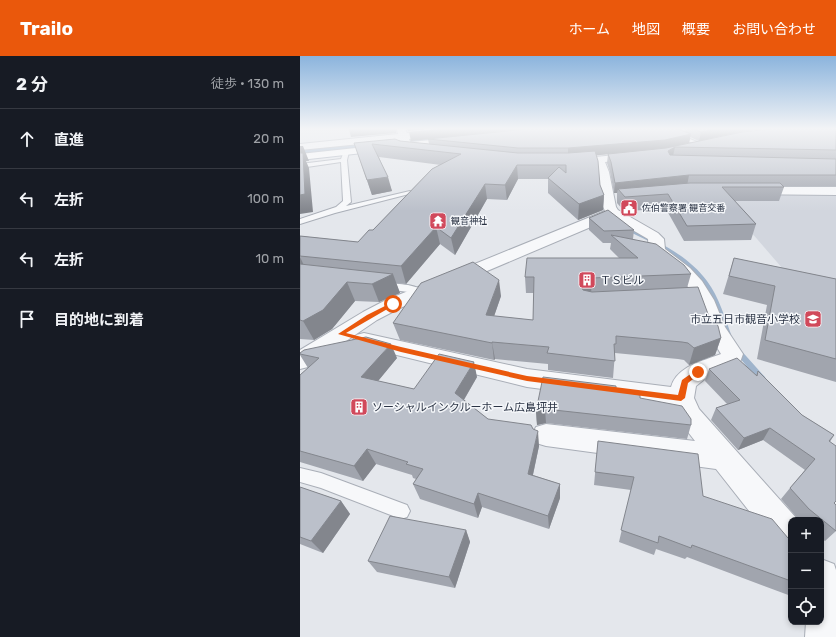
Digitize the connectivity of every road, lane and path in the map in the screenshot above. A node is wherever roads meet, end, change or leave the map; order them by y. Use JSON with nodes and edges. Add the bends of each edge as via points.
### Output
{"nodes":[{"id":1,"x":340,"y":156,"type":"edge"},
{"id":2,"x":345,"y":156,"type":"joint"},
{"id":3,"x":641,"y":156,"type":"edge"},
{"id":4,"x":300,"y":157,"type":"edge"},
{"id":5,"x":599,"y":161,"type":"junction"},
{"id":6,"x":556,"y":162,"type":"edge"},
{"id":7,"x":300,"y":166,"type":"edge"},
{"id":8,"x":742,"y":191,"type":"edge"},
{"id":9,"x":836,"y":191,"type":"edge"},
{"id":10,"x":410,"y":193,"type":"edge"},
{"id":11,"x":623,"y":197,"type":"edge"},
{"id":12,"x":607,"y":198,"type":"junction"},
{"id":13,"x":330,"y":213,"type":"junction"},
{"id":14,"x":607,"y":215,"type":"junction"},
{"id":15,"x":300,"y":222,"type":"edge"},
{"id":16,"x":371,"y":285,"type":"edge"},
{"id":17,"x":420,"y":293,"type":"junction"},
{"id":18,"x":341,"y":334,"type":"junction"},
{"id":19,"x":300,"y":361,"type":"edge"},
{"id":20,"x":681,"y":398,"type":"junction"},
{"id":21,"x":546,"y":435,"type":"dead end"},
{"id":22,"x":724,"y":457,"type":"junction"},
{"id":23,"x":300,"y":475,"type":"edge"},
{"id":24,"x":400,"y":511,"type":"dead end"},
{"id":25,"x":788,"y":533,"type":"edge"},
{"id":26,"x":824,"y":589,"type":"edge"},
{"id":27,"x":824,"y":637,"type":"edge"}],
"edges":[{"from":1,"to":4,"type":"main road"},
{"from":2,"to":7,"type":"lane"},
{"from":2,"to":13,"type":"lane","via":[[347,202]]},
{"from":3,"to":5,"type":"street"},
{"from":5,"to":6,"type":"street"},
{"from":5,"to":12,"type":"street"},
{"from":8,"to":9,"type":"street"},
{"from":10,"to":13,"type":"lane"},
{"from":11,"to":12,"type":"street"},
{"from":12,"to":14,"type":"street"},
{"from":13,"to":15,"type":"lane"},
{"from":14,"to":17,"type":"street"},
{"from":14,"to":20,"type":"street","via":[[656,244],[659,252],[696,285],[693,296],[732,354],[731,359],[698,372],[685,382]]},
{"from":16,"to":17,"type":"lane","via":[[410,289]]},
{"from":17,"to":18,"type":"street","via":[[370,316]]},
{"from":18,"to":19,"type":"street"},
{"from":18,"to":20,"type":"street","via":[[527,378]]},
{"from":20,"to":22,"type":"street","via":[[690,416]]},
{"from":21,"to":22,"type":"street"},
{"from":22,"to":25,"type":"street"},
{"from":23,"to":24,"type":"lane","via":[[321,480]]},
{"from":26,"to":27,"type":"street"}]}
